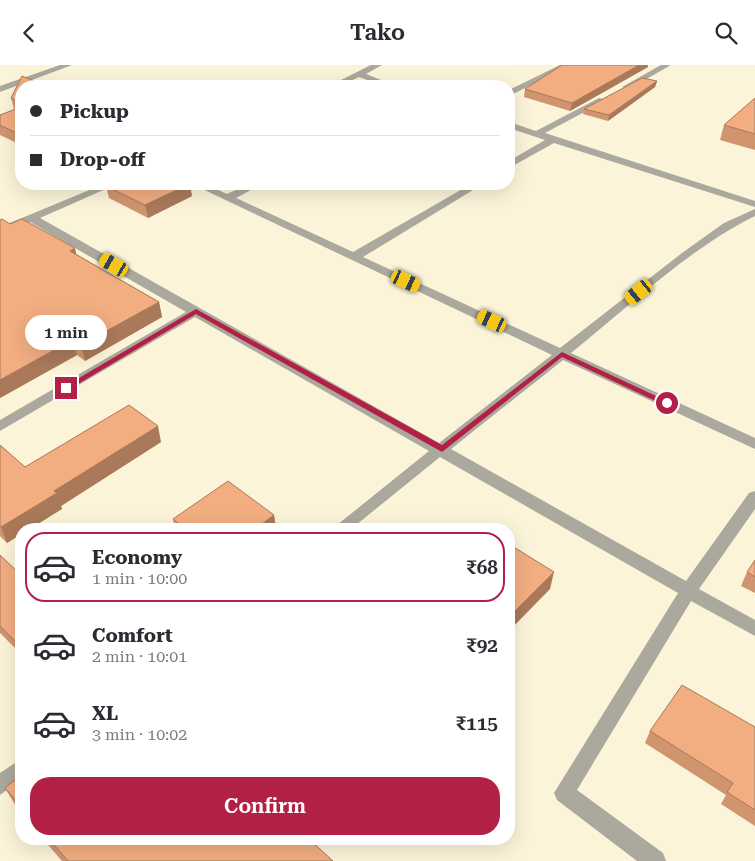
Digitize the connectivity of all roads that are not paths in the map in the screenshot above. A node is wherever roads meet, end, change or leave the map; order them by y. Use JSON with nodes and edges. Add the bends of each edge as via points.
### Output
{"nodes":[{"id":1,"x":68,"y":65,"type":"edge"},
{"id":2,"x":378,"y":65,"type":"edge"},
{"id":3,"x":567,"y":65,"type":"edge"},
{"id":4,"x":667,"y":65,"type":"edge"},
{"id":5,"x":359,"y":75,"type":"junction"},
{"id":6,"x":25,"y":80,"type":"edge"},
{"id":7,"x":347,"y":80,"type":"edge"},
{"id":8,"x":374,"y":80,"type":"edge"},
{"id":9,"x":15,"y":84,"type":"edge"},
{"id":10,"x":0,"y":89,"type":"edge"},
{"id":11,"x":515,"y":90,"type":"edge"},
{"id":12,"x":515,"y":127,"type":"edge"},
{"id":13,"x":538,"y":134,"type":"junction"},
{"id":14,"x":553,"y":139,"type":"junction"},
{"id":15,"x":515,"y":161,"type":"edge"},
{"id":16,"x":98,"y":190,"type":"edge"},
{"id":17,"x":210,"y":190,"type":"edge"},
{"id":18,"x":245,"y":190,"type":"edge"},
{"id":19,"x":468,"y":190,"type":"edge"},
{"id":20,"x":228,"y":198,"type":"junction"},
{"id":21,"x":755,"y":204,"type":"edge"},
{"id":22,"x":755,"y":212,"type":"edge"},
{"id":23,"x":31,"y":218,"type":"junction"},
{"id":24,"x":0,"y":231,"type":"edge"},
{"id":25,"x":354,"y":257,"type":"junction"},
{"id":26,"x":196,"y":311,"type":"junction"},
{"id":27,"x":562,"y":354,"type":"junction"},
{"id":28,"x":0,"y":426,"type":"edge"},
{"id":29,"x":755,"y":444,"type":"edge"},
{"id":30,"x":442,"y":449,"type":"junction"},
{"id":31,"x":755,"y":497,"type":"edge"},
{"id":32,"x":348,"y":523,"type":"edge"},
{"id":33,"x":688,"y":591,"type":"junction"},
{"id":34,"x":755,"y":629,"type":"edge"},
{"id":35,"x":15,"y":773,"type":"edge"},
{"id":36,"x":0,"y":785,"type":"edge"},
{"id":37,"x":655,"y":861,"type":"edge"}],
"edges":[{"from":1,"to":6,"type":"street"},
{"from":2,"to":5,"type":"street"},
{"from":3,"to":11,"type":"street"},
{"from":4,"to":13,"type":"street"},
{"from":5,"to":7,"type":"street"},
{"from":5,"to":8,"type":"street"},
{"from":9,"to":10,"type":"street"},
{"from":12,"to":13,"type":"street"},
{"from":13,"to":14,"type":"street"},
{"from":14,"to":15,"type":"street"},
{"from":14,"to":21,"type":"street"},
{"from":16,"to":23,"type":"street"},
{"from":17,"to":20,"type":"street"},
{"from":18,"to":20,"type":"street"},
{"from":19,"to":25,"type":"street"},
{"from":20,"to":25,"type":"street"},
{"from":22,"to":27,"type":"street","via":[[728,225],[686,255]]},
{"from":23,"to":24,"type":"street"},
{"from":23,"to":26,"type":"street"},
{"from":25,"to":27,"type":"street"},
{"from":26,"to":28,"type":"street"},
{"from":26,"to":30,"type":"street"},
{"from":27,"to":29,"type":"street"},
{"from":27,"to":30,"type":"street"},
{"from":30,"to":32,"type":"street"},
{"from":30,"to":33,"type":"street"},
{"from":31,"to":33,"type":"street"},
{"from":33,"to":34,"type":"street"},
{"from":33,"to":37,"type":"street","via":[[564,793]]},
{"from":35,"to":36,"type":"street"}]}
